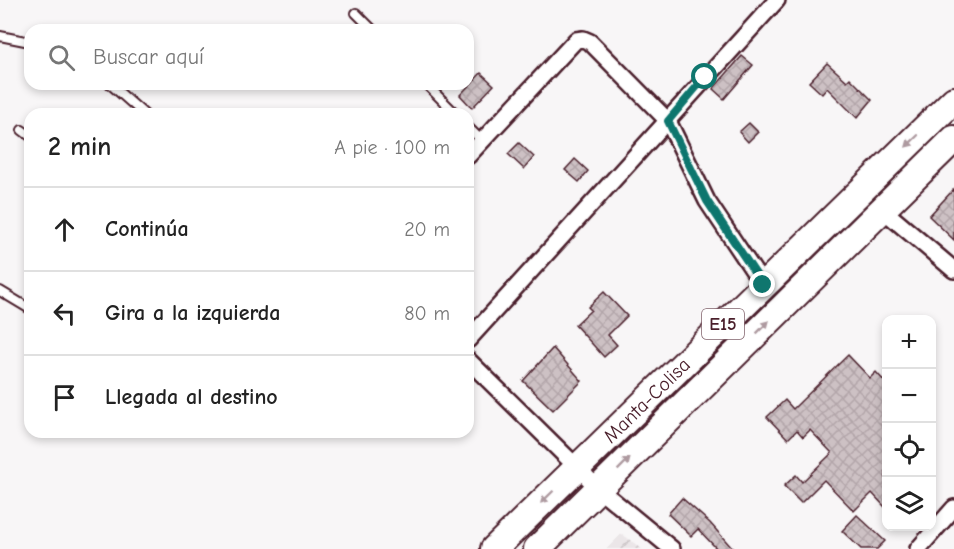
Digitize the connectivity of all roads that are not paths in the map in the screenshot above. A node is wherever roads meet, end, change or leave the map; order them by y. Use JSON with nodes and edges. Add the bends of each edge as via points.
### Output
{"nodes":[{"id":1,"x":777,"y":0,"type":"edge"},
{"id":2,"x":356,"y":13,"type":"dead end"},
{"id":3,"x":367,"y":24,"type":"edge"},
{"id":4,"x":0,"y":36,"type":"edge"},
{"id":5,"x":24,"y":41,"type":"edge"},
{"id":6,"x":117,"y":90,"type":"edge"},
{"id":7,"x":432,"y":90,"type":"edge"},
{"id":8,"x":954,"y":100,"type":"edge"},
{"id":9,"x":137,"y":108,"type":"edge"},
{"id":10,"x":450,"y":108,"type":"edge"},
{"id":11,"x":668,"y":121,"type":"junction"},
{"id":12,"x":474,"y":133,"type":"edge"},
{"id":13,"x":954,"y":139,"type":"edge"},
{"id":14,"x":481,"y":140,"type":"junction"},
{"id":15,"x":474,"y":149,"type":"edge"},
{"id":16,"x":882,"y":208,"type":"junction"},
{"id":17,"x":954,"y":270,"type":"edge"},
{"id":18,"x":763,"y":285,"type":"junction"},
{"id":19,"x":0,"y":291,"type":"edge"},
{"id":20,"x":24,"y":305,"type":"edge"},
{"id":21,"x":474,"y":333,"type":"edge"},
{"id":22,"x":714,"y":334,"type":"junction"},
{"id":23,"x":734,"y":355,"type":"junction"},
{"id":24,"x":474,"y":366,"type":"edge"},
{"id":25,"x":577,"y":467,"type":"junction"},
{"id":26,"x":599,"y":489,"type":"junction"},
{"id":27,"x":953,"y":511,"type":"edge"},
{"id":28,"x":494,"y":549,"type":"edge"},
{"id":29,"x":537,"y":549,"type":"edge"},
{"id":30,"x":672,"y":549,"type":"edge"},
{"id":31,"x":918,"y":549,"type":"edge"}],
"edges":[{"from":1,"to":11,"type":"street"},
{"from":2,"to":3,"type":"lane"},
{"from":4,"to":5,"type":"lane"},
{"from":6,"to":9,"type":"lane"},
{"from":7,"to":10,"type":"lane"},
{"from":8,"to":18,"type":"highway","name":"Manta-Colisa","number":"E15","one_way":true},
{"from":11,"to":14,"type":"street","via":[[583,39],[576,40]]},
{"from":11,"to":18,"type":"street","via":[[707,201]]},
{"from":11,"to":21,"type":"street"},
{"from":12,"to":14,"type":"lane"},
{"from":13,"to":16,"type":"highway","name":"Manta-Colisa","number":"E15"},
{"from":14,"to":15,"type":"street"},
{"from":16,"to":17,"type":"street"},
{"from":23,"to":16,"type":"highway","name":"Manta-Colisa","number":"E15","one_way":true},
{"from":18,"to":22,"type":"highway","name":"Manta-Colisa","number":"E15"},
{"from":19,"to":20,"type":"lane"},
{"from":22,"to":23,"type":"highway"},
{"from":22,"to":25,"type":"highway","name":"Manta-Colisa","number":"E15"},
{"from":26,"to":23,"type":"highway","name":"Manta-Colisa","number":"E15","one_way":true},
{"from":24,"to":25,"type":"street"},
{"from":25,"to":26,"type":"street"},
{"from":25,"to":28,"type":"highway","name":"Manta-Colisa","number":"E15","one_way":true},
{"from":26,"to":29,"type":"highway","name":"Manta-Colisa","number":"E15"},
{"from":26,"to":30,"type":"street"},
{"from":27,"to":31,"type":"street"}]}
